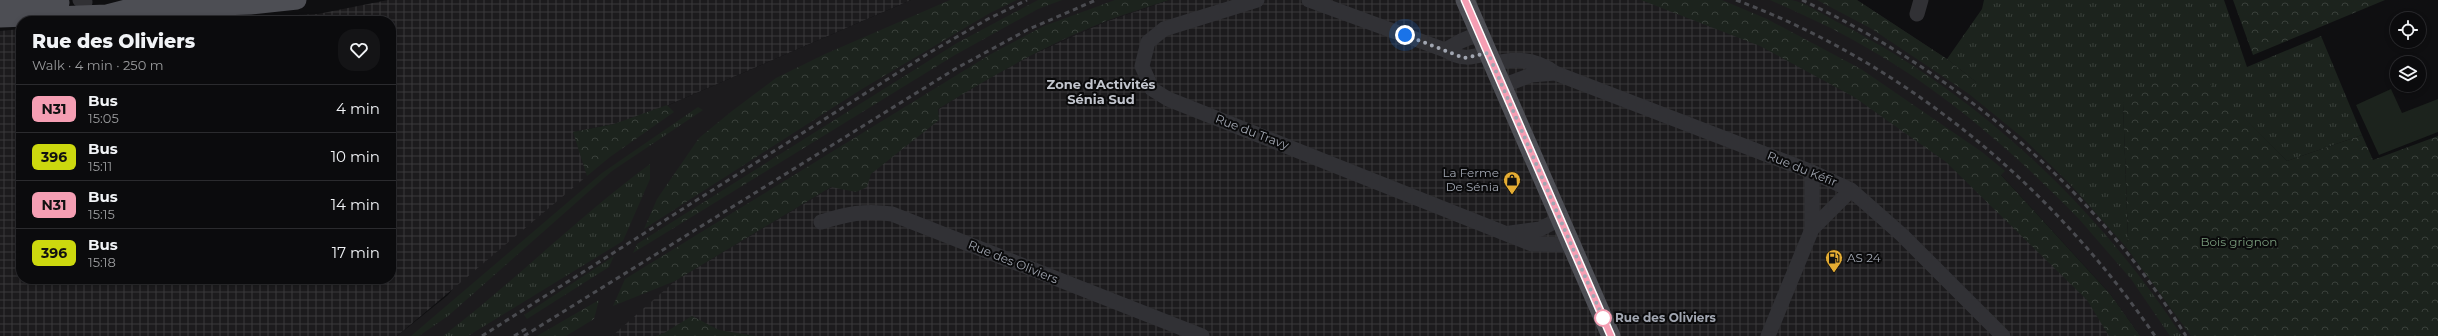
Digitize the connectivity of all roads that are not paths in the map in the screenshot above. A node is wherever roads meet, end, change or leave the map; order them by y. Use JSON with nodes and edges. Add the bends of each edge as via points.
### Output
{"nodes":[{"id":1,"x":297,"y":0,"type":"edge"},
{"id":2,"x":1257,"y":0,"type":"edge"},
{"id":3,"x":1309,"y":0,"type":"edge"},
{"id":4,"x":1465,"y":0,"type":"edge"},
{"id":5,"x":82,"y":1,"type":"edge"},
{"id":6,"x":0,"y":5,"type":"edge"},
{"id":7,"x":44,"y":5,"type":"edge"},
{"id":8,"x":126,"y":9,"type":"junction"},
{"id":9,"x":0,"y":12,"type":"edge"},
{"id":10,"x":0,"y":18,"type":"edge"},
{"id":11,"x":1480,"y":34,"type":"junction"},
{"id":12,"x":1445,"y":50,"type":"junction"},
{"id":13,"x":1491,"y":59,"type":"junction"},
{"id":14,"x":1555,"y":73,"type":"junction"},
{"id":15,"x":1502,"y":86,"type":"junction"},
{"id":16,"x":1812,"y":172,"type":"junction"},
{"id":17,"x":1851,"y":190,"type":"junction"},
{"id":18,"x":1560,"y":219,"type":"junction"},
{"id":19,"x":821,"y":222,"type":"dead end"},
{"id":20,"x":1812,"y":228,"type":"junction"},
{"id":21,"x":1509,"y":233,"type":"junction"},
{"id":22,"x":1572,"y":245,"type":"junction"},
{"id":23,"x":1202,"y":336,"type":"edge"},
{"id":24,"x":1611,"y":336,"type":"edge"},
{"id":25,"x":1768,"y":336,"type":"edge"},
{"id":26,"x":2003,"y":336,"type":"edge"}],
"edges":[{"from":1,"to":8,"type":"main road","via":[[250,5]]},
{"from":2,"to":21,"type":"street","name":"Rue du Travy","via":[[1164,29],[1148,42],[1142,66],[1152,89],[1175,102]]},
{"from":3,"to":12,"type":"street"},
{"from":4,"to":11,"type":"main road"},
{"from":5,"to":7,"type":"main road"},
{"from":5,"to":8,"type":"main road","via":[[103,1]]},
{"from":6,"to":7,"type":"main road"},
{"from":7,"to":8,"type":"main road","via":[[107,14]]},
{"from":7,"to":9,"type":"street","via":[[22,12]]},
{"from":7,"to":10,"type":"main road"},
{"from":11,"to":12,"type":"street"},
{"from":11,"to":13,"type":"main road"},
{"from":12,"to":13,"type":"street","via":[[1464,58]]},
{"from":13,"to":14,"type":"street","name":"Rue du Kéfir","via":[[1523,60],[1542,64]]},
{"from":13,"to":15,"type":"main road"},
{"from":14,"to":15,"type":"street","name":"Rue du Kéfir","via":[[1531,75]]},
{"from":14,"to":16,"type":"street","name":"Rue du Kéfir"},
{"from":15,"to":18,"type":"main road"},
{"from":16,"to":17,"type":"street","name":"Rue du Kéfir"},
{"from":16,"to":20,"type":"street"},
{"from":17,"to":20,"type":"street"},
{"from":17,"to":26,"type":"street","name":"Rue du Kéfir","via":[[1902,235]]},
{"from":18,"to":21,"type":"street","name":"Rue du Travy","via":[[1540,229]]},
{"from":18,"to":22,"type":"main road"},
{"from":19,"to":23,"type":"street","name":"Rue des Oliviers","via":[[846,214],[870,211],[892,214]]},
{"from":20,"to":25,"type":"street"},
{"from":21,"to":22,"type":"street","name":"Rue du Travy","via":[[1532,244]]},
{"from":22,"to":24,"type":"main road"}]}
